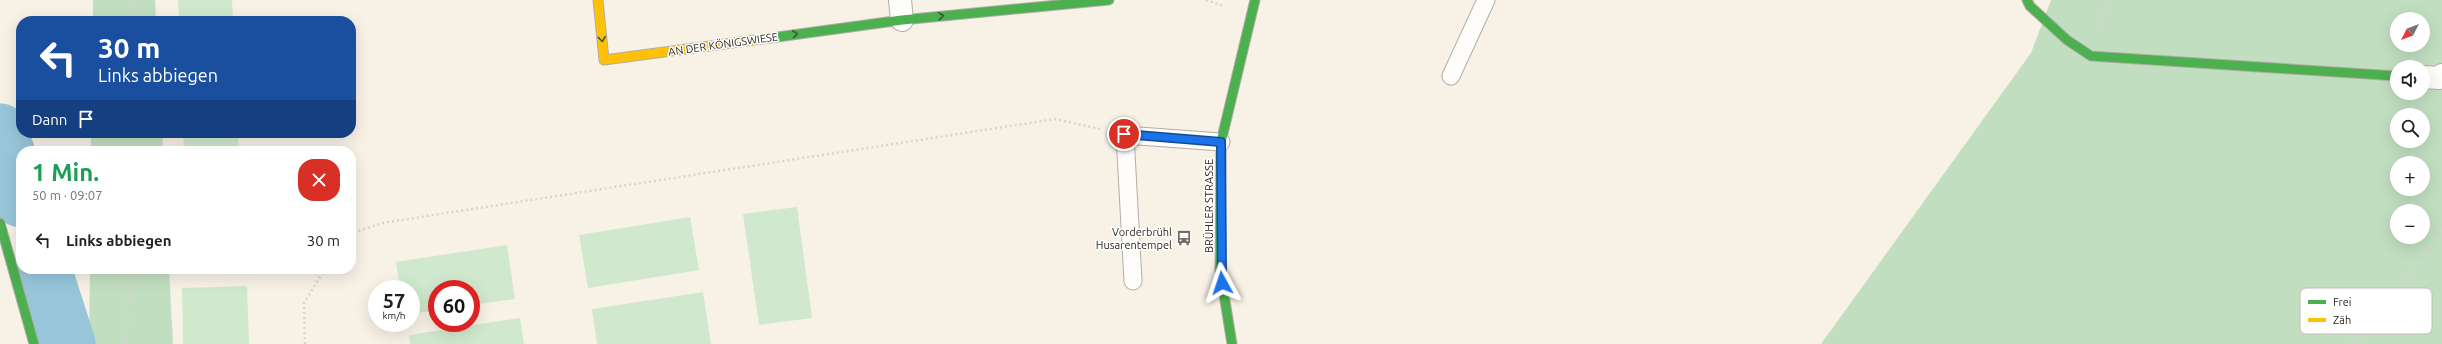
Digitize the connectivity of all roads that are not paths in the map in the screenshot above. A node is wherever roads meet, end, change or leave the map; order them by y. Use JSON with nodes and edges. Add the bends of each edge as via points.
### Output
{"nodes":[{"id":1,"x":598,"y":0,"type":"edge"},
{"id":2,"x":1109,"y":0,"type":"edge"},
{"id":3,"x":1255,"y":0,"type":"edge"},
{"id":4,"x":1486,"y":0,"type":"edge"},
{"id":5,"x":2028,"y":3,"type":"edge"},
{"id":6,"x":901,"y":10,"type":"edge"},
{"id":7,"x":2442,"y":75,"type":"edge"},
{"id":8,"x":1451,"y":76,"type":"dead end"},
{"id":9,"x":2390,"y":76,"type":"edge"},
{"id":10,"x":2430,"y":78,"type":"edge"},
{"id":11,"x":1221,"y":142,"type":"junction"},
{"id":12,"x":0,"y":223,"type":"edge"},
{"id":13,"x":1133,"y":281,"type":"dead end"},
{"id":14,"x":34,"y":344,"type":"edge"},
{"id":15,"x":1232,"y":344,"type":"edge"}],
"edges":[{"from":1,"to":6,"type":"street","name":"AN DER KÖNIGSWIESE","one_way":true,"via":[[604,60]]},
{"from":6,"to":2,"type":"street","name":"AN DER KÖNIGSWIESE","one_way":true},
{"from":3,"to":11,"type":"street","name":"BRÜHLER STRASSE"},
{"from":4,"to":8,"type":"lane"},
{"from":5,"to":9,"type":"street","via":[[2067,40],[2091,56]]},
{"from":7,"to":10,"type":"street","via":[[2439,78]]},
{"from":11,"to":13,"type":"lane","via":[[1124,134]]},
{"from":11,"to":15,"type":"street","name":"BRÜHLER STRASSE","via":[[1220,270]]},
{"from":12,"to":14,"type":"street"}]}
